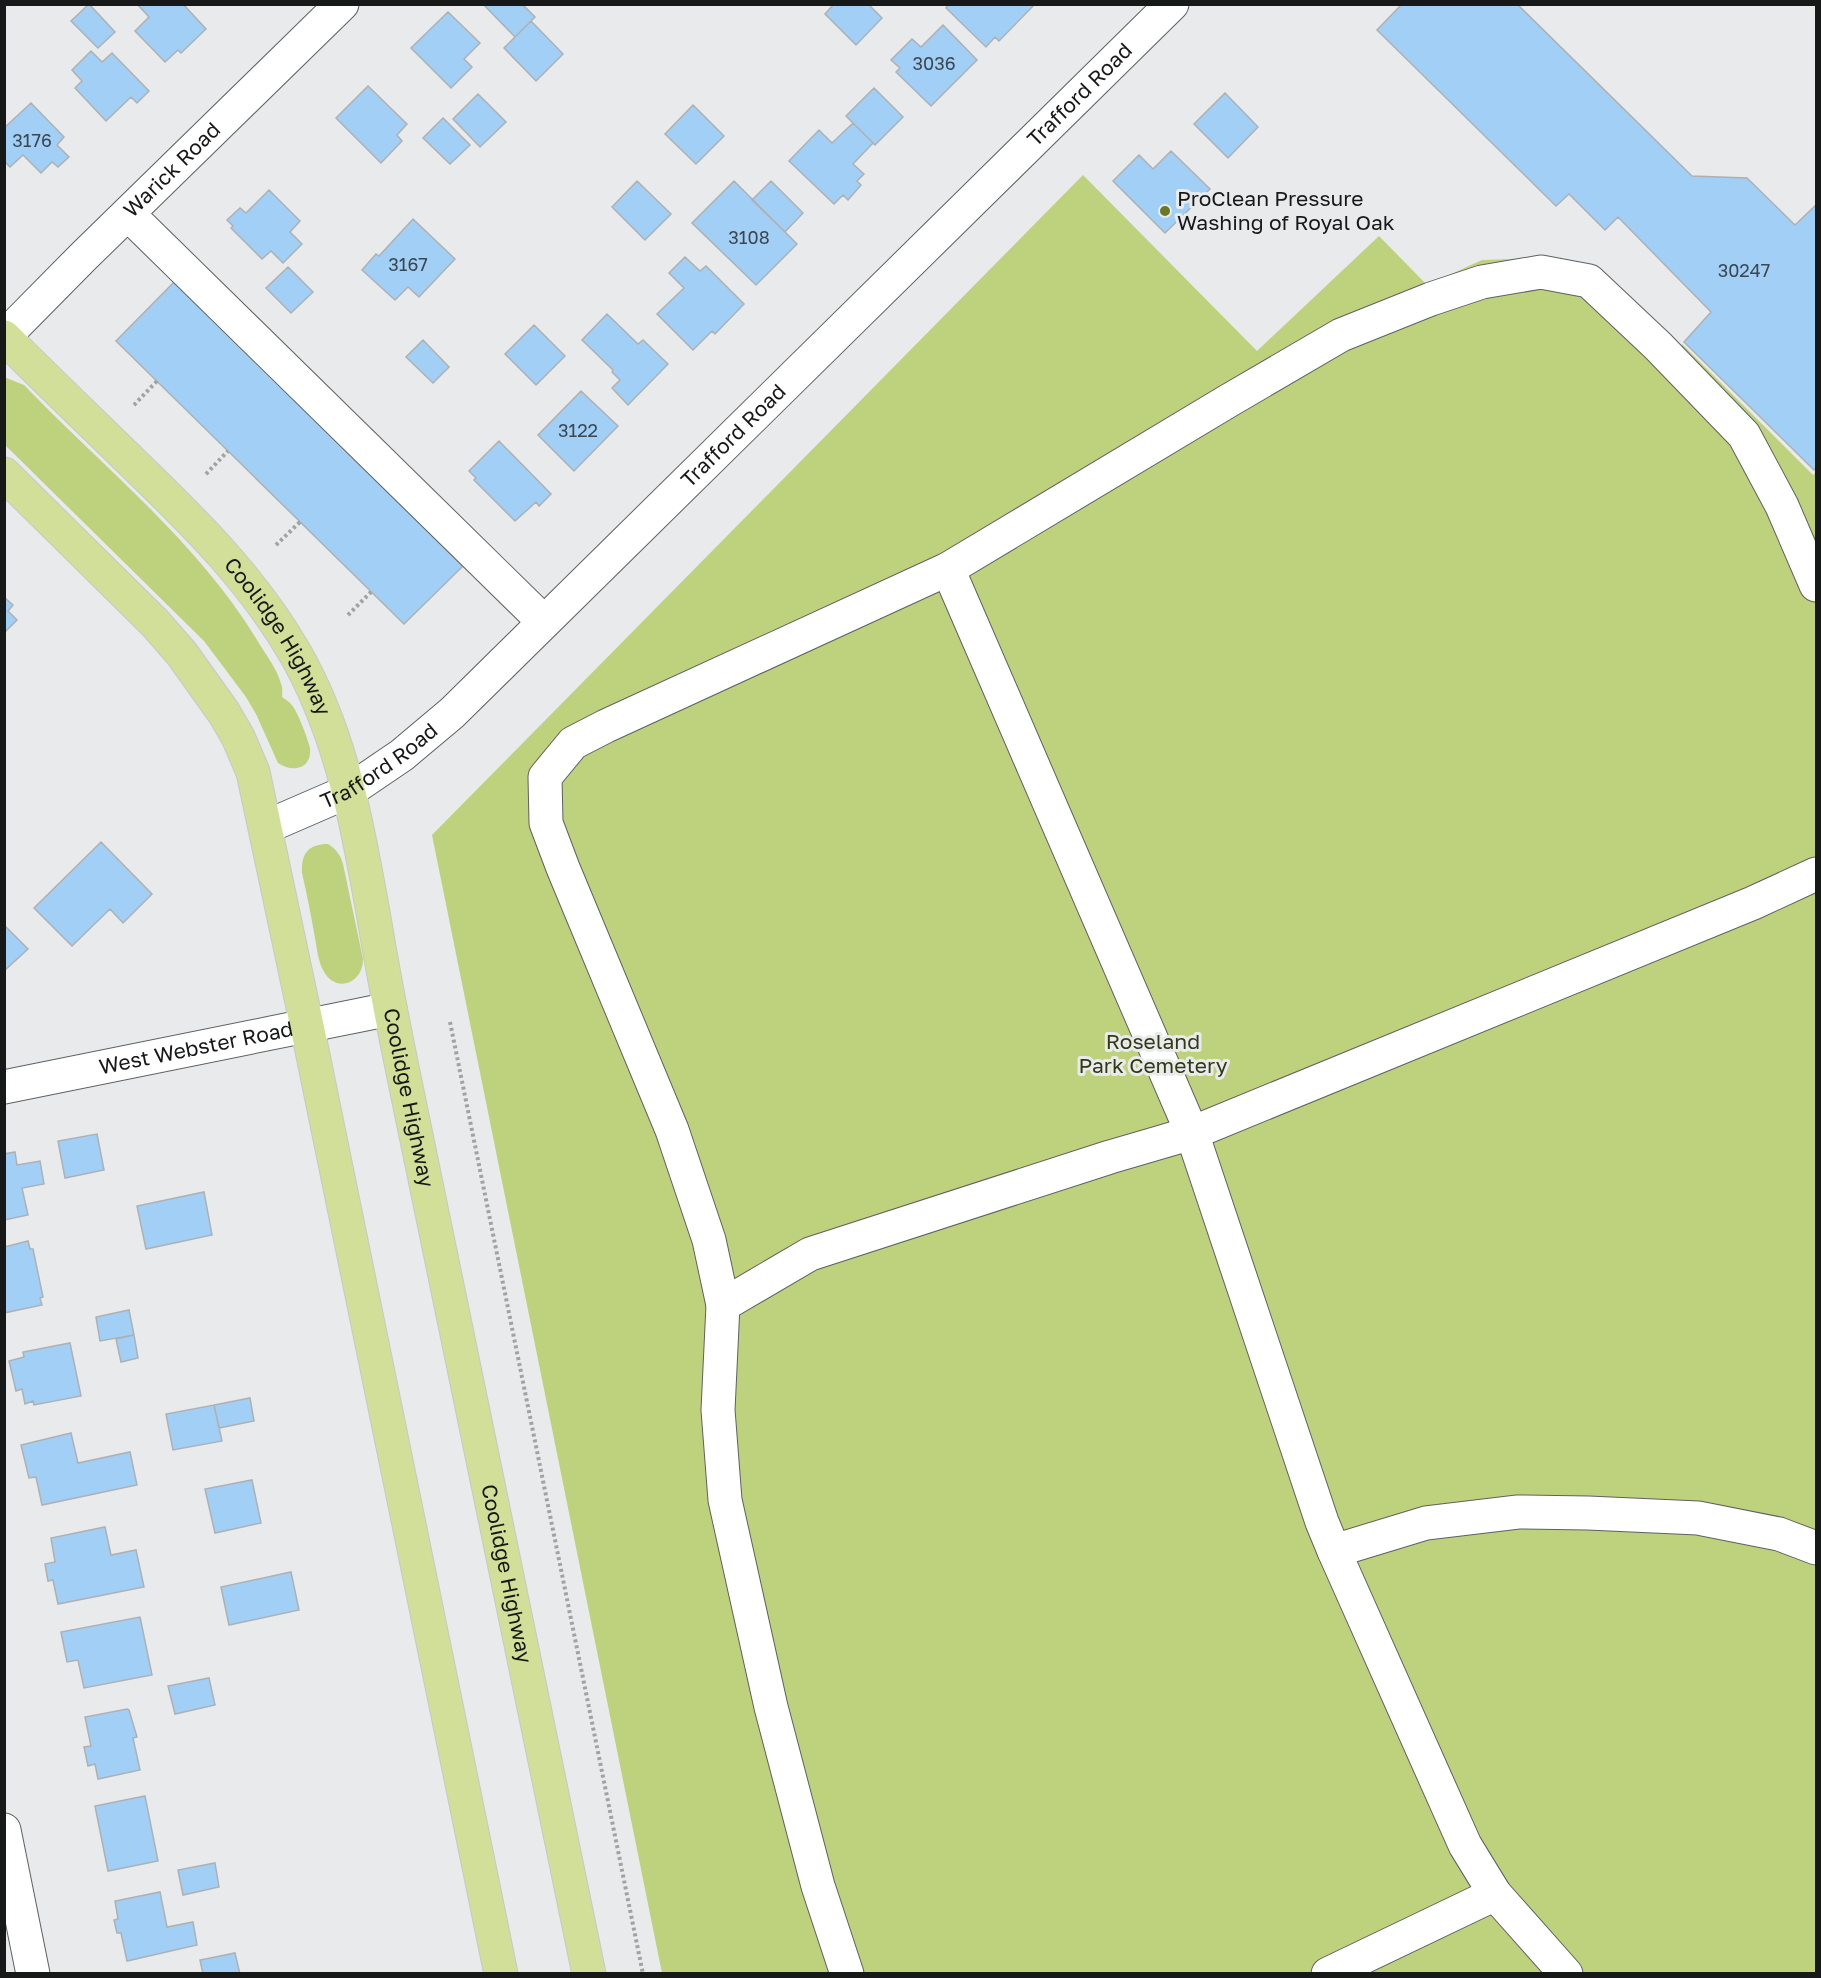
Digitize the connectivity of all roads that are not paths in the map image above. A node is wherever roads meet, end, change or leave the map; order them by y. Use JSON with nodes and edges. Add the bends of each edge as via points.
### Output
{"nodes":[{"id":1,"x":342,"y":4,"type":"edge"},
{"id":2,"x":1172,"y":4,"type":"edge"},
{"id":3,"x":128,"y":214,"type":"junction"},
{"id":4,"x":4,"y":337,"type":"edge"},
{"id":5,"x":4,"y":474,"type":"edge"},
{"id":6,"x":948,"y":569,"type":"junction"},
{"id":7,"x":1816,"y":585,"type":"edge"},
{"id":8,"x":544,"y":622,"type":"junction"},
{"id":9,"x":349,"y":791,"type":"junction"},
{"id":10,"x":266,"y":827,"type":"junction"},
{"id":11,"x":1816,"y":874,"type":"edge"},
{"id":12,"x":390,"y":1009,"type":"junction"},
{"id":13,"x":307,"y":1026,"type":"junction"},
{"id":14,"x":4,"y":1087,"type":"edge"},
{"id":15,"x":1192,"y":1133,"type":"junction"},
{"id":16,"x":723,"y":1305,"type":"junction"},
{"id":17,"x":1816,"y":1548,"type":"edge"},
{"id":18,"x":1334,"y":1551,"type":"junction"},
{"id":19,"x":4,"y":1830,"type":"edge"},
{"id":20,"x":1495,"y":1894,"type":"junction"},
{"id":21,"x":33,"y":1974,"type":"edge"},
{"id":22,"x":501,"y":1974,"type":"edge"},
{"id":23,"x":589,"y":1974,"type":"edge"},
{"id":24,"x":847,"y":1974,"type":"edge"},
{"id":25,"x":1328,"y":1974,"type":"edge"},
{"id":26,"x":1566,"y":1974,"type":"edge"}],
"edges":[{"from":1,"to":3,"type":"street","name":"Warick Road"},
{"from":2,"to":8,"type":"street","name":"Trafford Road"},
{"from":3,"to":4,"type":"street","name":"Warick Road"},
{"from":3,"to":8,"type":"street"},
{"from":4,"to":9,"type":"main road","name":"Coolidge Highway","via":[[193,521],[245,579],[313,687]]},
{"from":5,"to":10,"type":"main road","via":[[155,622],[198,675],[238,737],[253,772]]},
{"from":6,"to":7,"type":"street","via":[[1341,335],[1431,298],[1482,282],[1541,272],[1589,281],[1744,435],[1782,506]]},
{"from":6,"to":15,"type":"street"},
{"from":6,"to":16,"type":"street","via":[[573,742],[545,777],[546,823],[672,1130],[709,1240]]},
{"from":8,"to":9,"type":"street","name":"Trafford Road","via":[[452,713],[402,755]]},
{"from":9,"to":10,"type":"street","name":"Trafford Road"},
{"from":9,"to":12,"type":"main road","name":"Coolidge Highway"},
{"from":10,"to":13,"type":"main road"},
{"from":11,"to":15,"type":"street"},
{"from":12,"to":13,"type":"street","name":"West Webster Road"},
{"from":12,"to":23,"type":"main road","name":"Coolidge Highway"},
{"from":13,"to":14,"type":"street","name":"West Webster Road"},
{"from":13,"to":22,"type":"main road"},
{"from":15,"to":16,"type":"street","via":[[810,1254]]},
{"from":15,"to":18,"type":"street"},
{"from":16,"to":24,"type":"street","via":[[718,1410],[725,1500],[774,1718],[818,1886]]},
{"from":17,"to":18,"type":"street","via":[[1779,1534],[1698,1518],[1518,1512],[1426,1524]]},
{"from":18,"to":20,"type":"street","via":[[1465,1845]]},
{"from":19,"to":21,"type":"street"},
{"from":20,"to":25,"type":"street"},
{"from":20,"to":26,"type":"street"}]}
